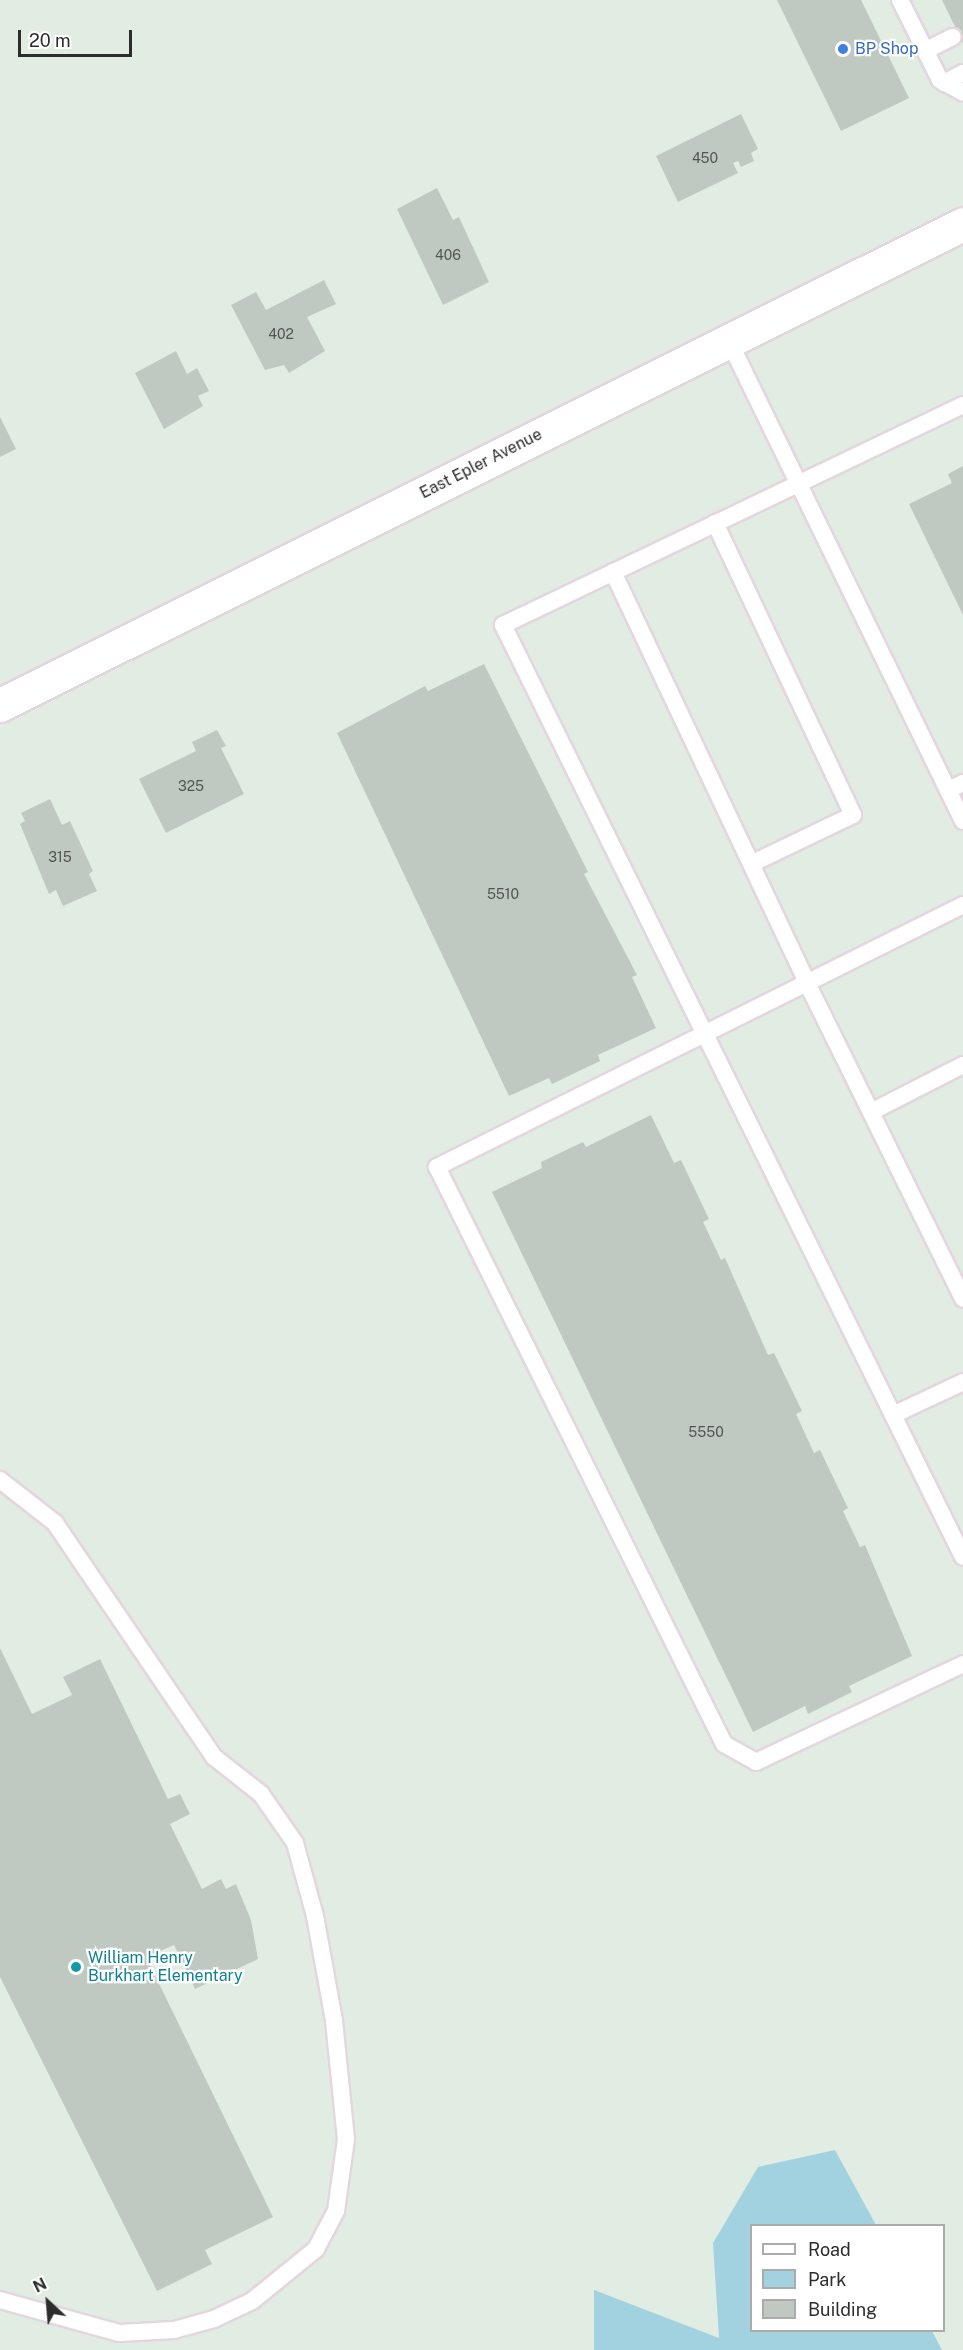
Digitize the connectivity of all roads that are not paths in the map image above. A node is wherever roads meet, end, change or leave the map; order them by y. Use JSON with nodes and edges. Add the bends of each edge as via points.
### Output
{"nodes":[{"id":1,"x":904,"y":1,"type":"edge"},
{"id":2,"x":953,"y":37,"type":"dead end"},
{"id":3,"x":925,"y":51,"type":"junction"},
{"id":4,"x":963,"y":73,"type":"edge"},
{"id":5,"x":944,"y":82,"type":"junction"},
{"id":6,"x":963,"y":93,"type":"edge"},
{"id":7,"x":963,"y":224,"type":"edge"},
{"id":8,"x":729,"y":340,"type":"junction"},
{"id":9,"x":963,"y":405,"type":"edge"},
{"id":10,"x":798,"y":483,"type":"junction"},
{"id":11,"x":715,"y":523,"type":"junction"},
{"id":12,"x":613,"y":572,"type":"junction"},
{"id":13,"x":0,"y":705,"type":"edge"},
{"id":14,"x":956,"y":787,"type":"edge"},
{"id":15,"x":963,"y":821,"type":"edge"},
{"id":16,"x":753,"y":863,"type":"junction"},
{"id":17,"x":963,"y":905,"type":"edge"},
{"id":18,"x":808,"y":985,"type":"junction"},
{"id":19,"x":706,"y":1036,"type":"junction"},
{"id":20,"x":963,"y":1065,"type":"edge"},
{"id":21,"x":871,"y":1112,"type":"junction"},
{"id":22,"x":963,"y":1299,"type":"edge"},
{"id":23,"x":963,"y":1382,"type":"edge"},
{"id":24,"x":893,"y":1415,"type":"junction"},
{"id":25,"x":0,"y":1480,"type":"edge"},
{"id":26,"x":963,"y":1557,"type":"edge"},
{"id":27,"x":963,"y":1664,"type":"edge"},
{"id":28,"x":2,"y":2295,"type":"edge"}],
"edges":[{"from":1,"to":3,"type":"lane"},
{"from":2,"to":3,"type":"lane"},
{"from":3,"to":5,"type":"lane"},
{"from":4,"to":5,"type":"lane"},
{"from":5,"to":6,"type":"lane"},
{"from":7,"to":8,"type":"street","name":"East Epler Avenue"},
{"from":8,"to":10,"type":"lane"},
{"from":8,"to":13,"type":"street","name":"East Epler Avenue"},
{"from":9,"to":10,"type":"lane"},
{"from":10,"to":11,"type":"lane"},
{"from":10,"to":14,"type":"lane"},
{"from":11,"to":12,"type":"lane"},
{"from":11,"to":16,"type":"lane","via":[[853,815]]},
{"from":12,"to":16,"type":"lane"},
{"from":12,"to":19,"type":"lane","via":[[503,625]]},
{"from":14,"to":15,"type":"lane"},
{"from":16,"to":18,"type":"lane"},
{"from":17,"to":18,"type":"lane"},
{"from":18,"to":19,"type":"lane"},
{"from":18,"to":21,"type":"lane"},
{"from":19,"to":24,"type":"lane"},
{"from":19,"to":27,"type":"lane","via":[[437,1167],[724,1744],[756,1762]]},
{"from":20,"to":21,"type":"lane"},
{"from":21,"to":22,"type":"lane"},
{"from":23,"to":24,"type":"lane"},
{"from":24,"to":26,"type":"lane"},
{"from":25,"to":28,"type":"lane","via":[[55,1523],[214,1757],[261,1794],[295,1843],[315,1916],[334,2021],[346,2139],[336,2211],[316,2249],[252,2301],[214,2319],[174,2330],[119,2333]]}]}
